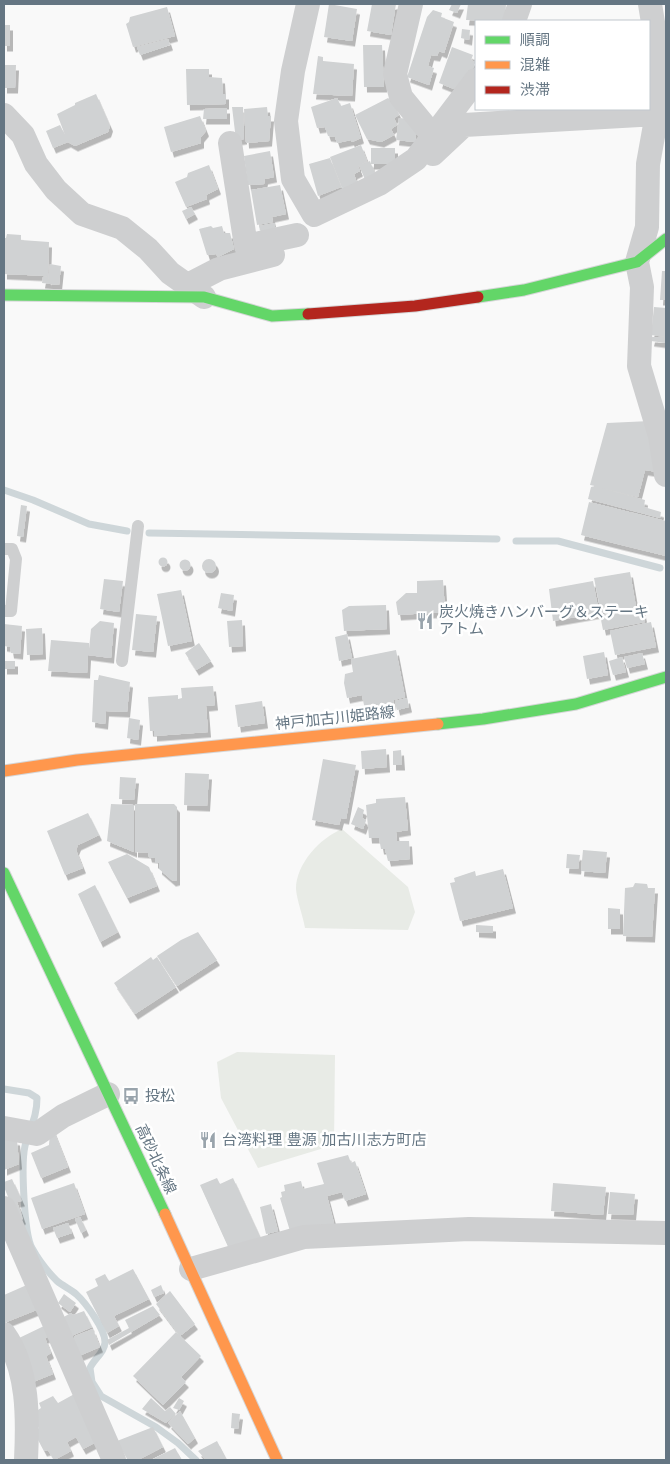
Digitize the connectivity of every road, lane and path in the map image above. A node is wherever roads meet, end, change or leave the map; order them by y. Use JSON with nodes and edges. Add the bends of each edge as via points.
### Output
{"nodes":[{"id":1,"x":308,"y":4,"type":"edge"},
{"id":2,"x":411,"y":4,"type":"edge"},
{"id":3,"x":520,"y":4,"type":"edge"},
{"id":4,"x":650,"y":4,"type":"edge"},
{"id":5,"x":514,"y":20,"type":"edge"},
{"id":6,"x":475,"y":81,"type":"edge"},
{"id":7,"x":657,"y":114,"type":"junction"},
{"id":8,"x":4,"y":116,"type":"edge"},
{"id":9,"x":433,"y":136,"type":"junction"},
{"id":10,"x":230,"y":143,"type":"dead end"},
{"id":11,"x":416,"y":159,"type":"junction"},
{"id":12,"x":314,"y":215,"type":"junction"},
{"id":13,"x":297,"y":235,"type":"junction"},
{"id":14,"x":666,"y":239,"type":"edge"},
{"id":15,"x":637,"y":262,"type":"junction"},
{"id":16,"x":196,"y":291,"type":"junction"},
{"id":17,"x":4,"y":295,"type":"edge"},
{"id":18,"x":666,"y":475,"type":"edge"},
{"id":19,"x":137,"y":531,"type":"dead end"},
{"id":20,"x":4,"y":549,"type":"edge"},
{"id":21,"x":4,"y":611,"type":"edge"},
{"id":22,"x":122,"y":661,"type":"dead end"},
{"id":23,"x":666,"y":677,"type":"edge"},
{"id":24,"x":4,"y":771,"type":"edge"},
{"id":25,"x":4,"y":873,"type":"edge"},
{"id":26,"x":108,"y":1094,"type":"junction"},
{"id":27,"x":4,"y":1128,"type":"edge"},
{"id":28,"x":4,"y":1208,"type":"edge"},
{"id":29,"x":666,"y":1233,"type":"edge"},
{"id":30,"x":191,"y":1269,"type":"junction"},
{"id":31,"x":4,"y":1334,"type":"edge"},
{"id":32,"x":26,"y":1460,"type":"edge"},
{"id":33,"x":114,"y":1460,"type":"edge"},
{"id":34,"x":277,"y":1460,"type":"edge"}],
"edges":[{"from":1,"to":12,"type":"street","via":[[286,121],[293,179]]},
{"from":2,"to":9,"type":"street","via":[[395,74],[402,97]]},
{"from":3,"to":5,"type":"street"},
{"from":4,"to":7,"type":"street","via":[[659,74]]},
{"from":6,"to":9,"type":"street"},
{"from":7,"to":11,"type":"street","via":[[464,125],[436,153]]},
{"from":7,"to":15,"type":"street","via":[[648,164],[647,227]]},
{"from":8,"to":16,"type":"street","via":[[23,135],[36,164],[56,190],[82,214],[122,228],[170,273]]},
{"from":9,"to":11,"type":"street"},
{"from":10,"to":13,"type":"street","via":[[246,246]]},
{"from":11,"to":12,"type":"street","via":[[379,184]]},
{"from":12,"to":13,"type":"street"},
{"from":13,"to":16,"type":"street","via":[[282,252],[219,269]]},
{"from":14,"to":15,"type":"main road"},
{"from":15,"to":16,"type":"main road","via":[[524,290],[416,306],[336,313],[272,316]]},
{"from":15,"to":18,"type":"street","via":[[642,287],[639,366],[660,436]]},
{"from":16,"to":17,"type":"main road"},
{"from":19,"to":22,"type":"lane"},
{"from":20,"to":21,"type":"lane","via":[[12,549],[16,559],[11,611]]},
{"from":23,"to":24,"type":"main road","name":"神戸加古川姫路線","via":[[576,704],[483,718],[87,759]]},
{"from":25,"to":26,"type":"main road","name":"高砂北条線"},
{"from":26,"to":27,"type":"street","via":[[37,1134]]},
{"from":26,"to":30,"type":"main road","name":"高砂北条線"},
{"from":28,"to":33,"type":"street"},
{"from":29,"to":30,"type":"street","via":[[469,1229],[304,1237]]},
{"from":30,"to":34,"type":"main road","name":"高砂北条線"},
{"from":31,"to":32,"type":"street","via":[[20,1372],[27,1404]]}]}
